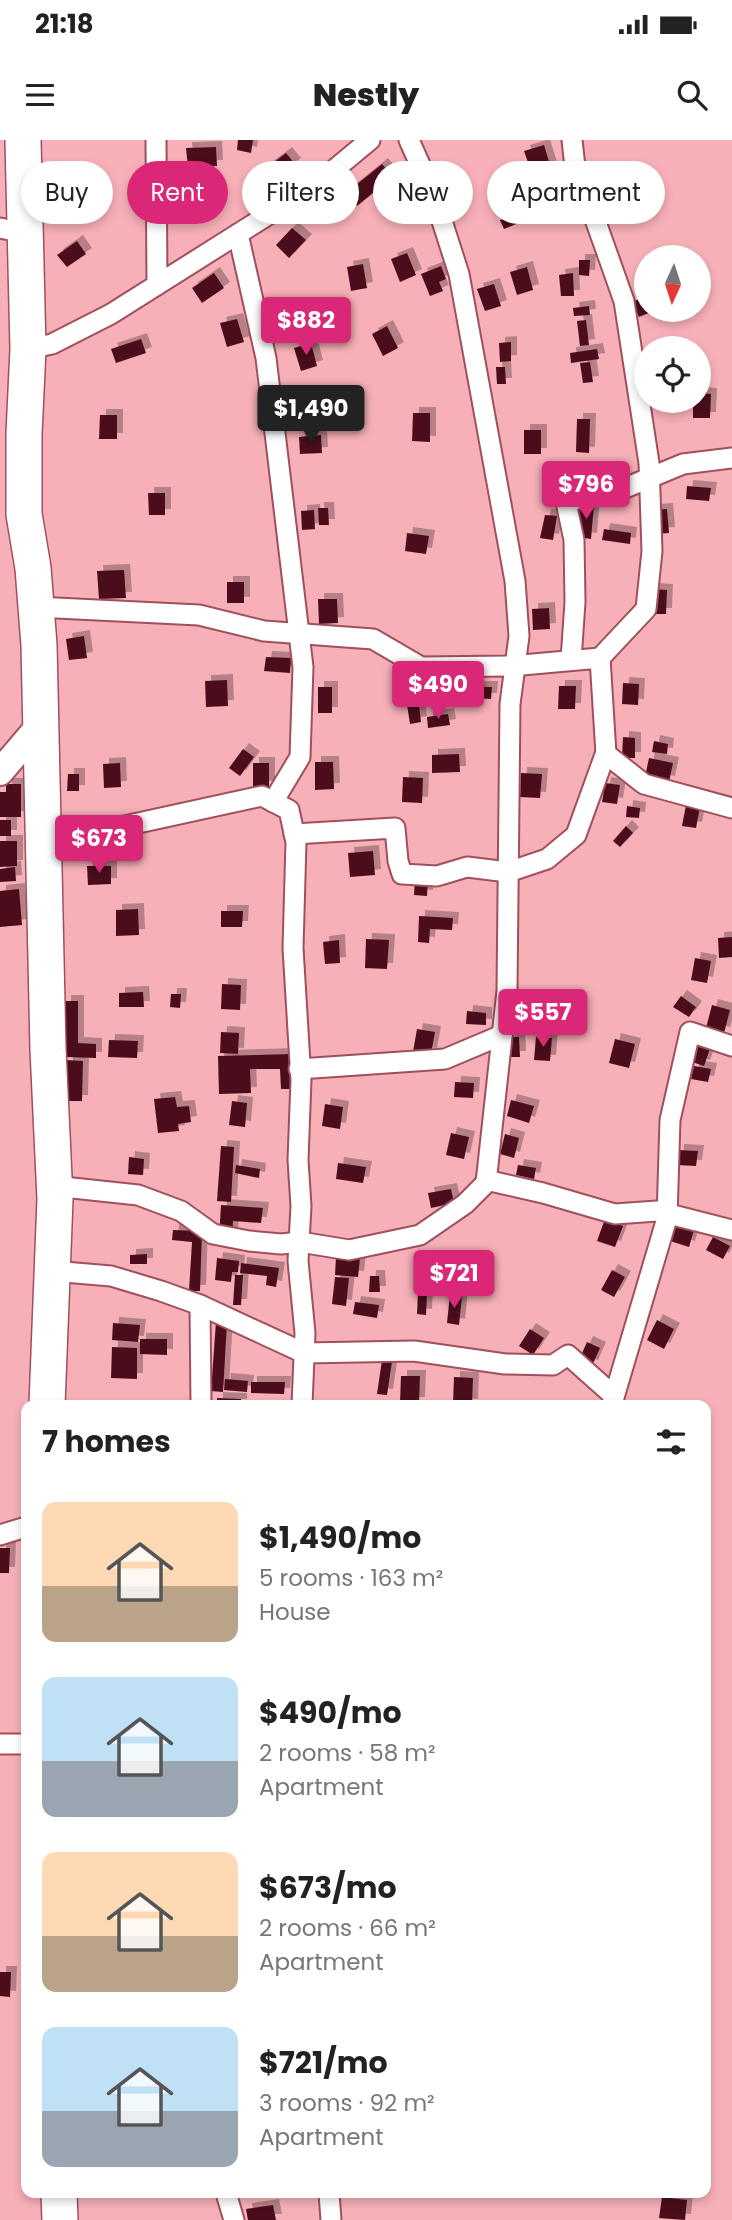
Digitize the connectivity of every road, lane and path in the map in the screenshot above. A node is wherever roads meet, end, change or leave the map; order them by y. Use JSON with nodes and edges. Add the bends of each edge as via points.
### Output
{"nodes":[{"id":1,"x":23,"y":140,"type":"edge"},
{"id":2,"x":156,"y":140,"type":"edge"},
{"id":3,"x":341,"y":140,"type":"edge"},
{"id":4,"x":370,"y":140,"type":"edge"},
{"id":5,"x":408,"y":140,"type":"edge"},
{"id":6,"x":572,"y":140,"type":"edge"},
{"id":7,"x":340,"y":161,"type":"edge"},
{"id":8,"x":344,"y":161,"type":"edge"},
{"id":9,"x":254,"y":224,"type":"edge"},
{"id":10,"x":13,"y":231,"type":"edge"},
{"id":11,"x":238,"y":234,"type":"junction"},
{"id":12,"x":157,"y":285,"type":"junction"},
{"id":13,"x":28,"y":349,"type":"junction"},
{"id":14,"x":732,"y":458,"type":"edge"},
{"id":15,"x":649,"y":478,"type":"junction"},
{"id":16,"x":36,"y":607,"type":"junction"},
{"id":17,"x":299,"y":634,"type":"junction"},
{"id":18,"x":600,"y":658,"type":"junction"},
{"id":19,"x":572,"y":660,"type":"junction"},
{"id":20,"x":515,"y":665,"type":"junction"},
{"id":21,"x":41,"y":724,"type":"junction"},
{"id":22,"x":606,"y":752,"type":"junction"},
{"id":23,"x":4,"y":761,"type":"edge"},
{"id":24,"x":273,"y":802,"type":"junction"},
{"id":25,"x":732,"y":808,"type":"edge"},
{"id":26,"x":294,"y":834,"type":"junction"},
{"id":27,"x":42,"y":844,"type":"junction"},
{"id":28,"x":508,"y":872,"type":"junction"},
{"id":29,"x":502,"y":1035,"type":"junction"},
{"id":30,"x":732,"y":1046,"type":"edge"},
{"id":31,"x":299,"y":1069,"type":"junction"},
{"id":32,"x":486,"y":1180,"type":"junction"},
{"id":33,"x":54,"y":1186,"type":"junction"},
{"id":34,"x":667,"y":1213,"type":"junction"},
{"id":35,"x":732,"y":1230,"type":"edge"},
{"id":36,"x":300,"y":1242,"type":"junction"},
{"id":37,"x":52,"y":1271,"type":"junction"},
{"id":38,"x":200,"y":1305,"type":"junction"},
{"id":39,"x":304,"y":1353,"type":"junction"},
{"id":40,"x":47,"y":1400,"type":"edge"},
{"id":41,"x":201,"y":1400,"type":"edge"},
{"id":42,"x":303,"y":1400,"type":"edge"},
{"id":43,"x":612,"y":1400,"type":"edge"},
{"id":44,"x":613,"y":1400,"type":"edge"},
{"id":45,"x":21,"y":1529,"type":"edge"},
{"id":46,"x":0,"y":1535,"type":"edge"},
{"id":47,"x":0,"y":1744,"type":"edge"},
{"id":48,"x":21,"y":1744,"type":"edge"},
{"id":49,"x":59,"y":2198,"type":"edge"},
{"id":50,"x":227,"y":2198,"type":"edge"},
{"id":51,"x":329,"y":2198,"type":"edge"},
{"id":52,"x":60,"y":2220,"type":"edge"},
{"id":53,"x":234,"y":2220,"type":"edge"},
{"id":54,"x":331,"y":2220,"type":"edge"}],
"edges":[{"from":1,"to":10,"type":"highway"},
{"from":2,"to":12,"type":"street"},
{"from":3,"to":7,"type":"street"},
{"from":4,"to":8,"type":"street"},
{"from":5,"to":20,"type":"street","via":[[434,195],[459,274],[514,581],[519,636]]},
{"from":6,"to":15,"type":"street","via":[[577,185],[591,208],[624,301]]},
{"from":9,"to":11,"type":"street"},
{"from":10,"to":13,"type":"highway"},
{"from":11,"to":12,"type":"street"},
{"from":11,"to":17,"type":"street","via":[[266,358]]},
{"from":12,"to":13,"type":"street","via":[[52,344]]},
{"from":13,"to":16,"type":"highway","via":[[24,514]]},
{"from":14,"to":15,"type":"street","via":[[683,464]]},
{"from":15,"to":18,"type":"street","via":[[652,551],[646,609]]},
{"from":15,"to":19,"type":"street","via":[[566,502],[574,540]]},
{"from":16,"to":17,"type":"street","via":[[199,615],[264,631]]},
{"from":16,"to":21,"type":"highway"},
{"from":17,"to":20,"type":"street","via":[[373,639],[421,667]]},
{"from":17,"to":24,"type":"street","via":[[303,667],[300,757]]},
{"from":18,"to":19,"type":"street"},
{"from":18,"to":22,"type":"street"},
{"from":19,"to":20,"type":"street"},
{"from":20,"to":28,"type":"street","via":[[510,704]]},
{"from":21,"to":23,"type":"main road"},
{"from":21,"to":27,"type":"highway"},
{"from":22,"to":25,"type":"street","via":[[644,784]]},
{"from":22,"to":28,"type":"street","via":[[576,835],[547,859]]},
{"from":24,"to":26,"type":"street","via":[[289,810]]},
{"from":24,"to":27,"type":"street","via":[[262,796]]},
{"from":26,"to":28,"type":"street","via":[[395,828],[402,874],[437,876],[467,867]]},
{"from":26,"to":31,"type":"street"},
{"from":27,"to":33,"type":"highway"},
{"from":28,"to":29,"type":"street"},
{"from":29,"to":31,"type":"street","via":[[445,1059]]},
{"from":29,"to":32,"type":"street"},
{"from":30,"to":34,"type":"street","via":[[690,1032],[670,1120]]},
{"from":31,"to":36,"type":"street"},
{"from":32,"to":34,"type":"street","via":[[615,1214]]},
{"from":32,"to":36,"type":"street","via":[[465,1204],[420,1235],[349,1250]]},
{"from":33,"to":36,"type":"street","via":[[138,1195],[181,1211],[213,1234],[281,1244]]},
{"from":33,"to":37,"type":"highway"},
{"from":34,"to":35,"type":"street"},
{"from":34,"to":44,"type":"street"},
{"from":36,"to":39,"type":"street"},
{"from":37,"to":38,"type":"street","via":[[111,1276]]},
{"from":37,"to":40,"type":"highway"},
{"from":38,"to":39,"type":"street"},
{"from":38,"to":41,"type":"street"},
{"from":39,"to":42,"type":"street"},
{"from":39,"to":43,"type":"street","via":[[414,1351],[505,1364],[553,1365],[568,1355]]},
{"from":45,"to":46,"type":"street"},
{"from":47,"to":48,"type":"street"},
{"from":49,"to":52,"type":"highway"},
{"from":50,"to":53,"type":"street"},
{"from":51,"to":54,"type":"street"}]}
